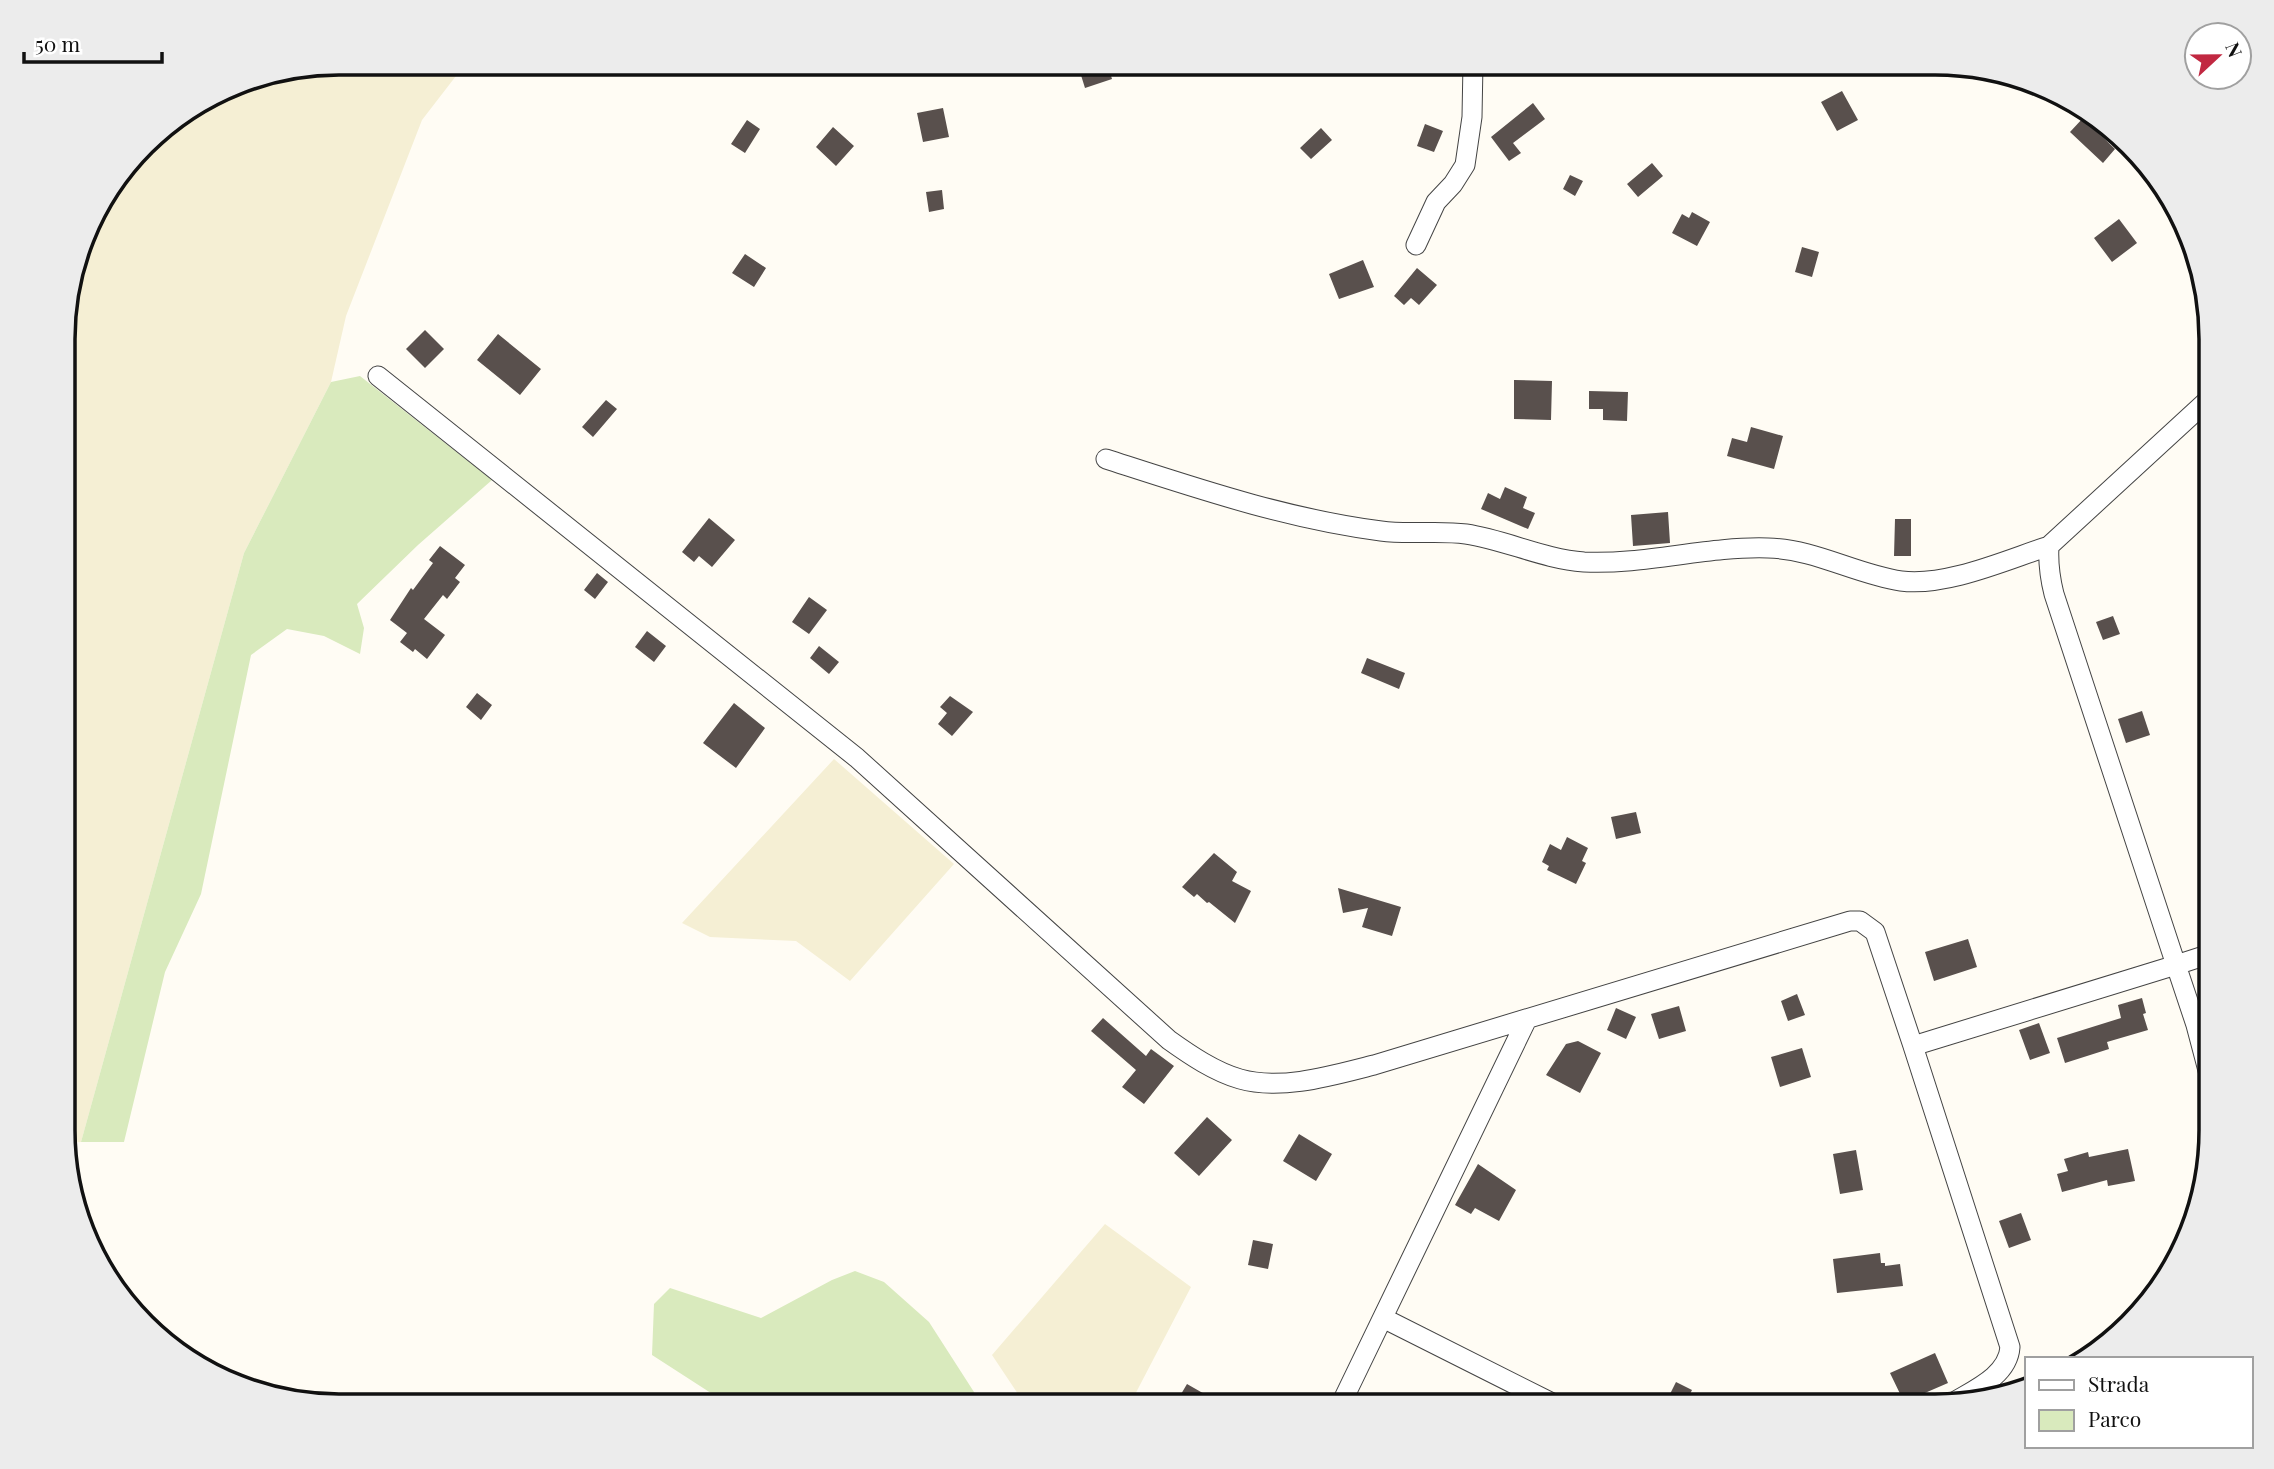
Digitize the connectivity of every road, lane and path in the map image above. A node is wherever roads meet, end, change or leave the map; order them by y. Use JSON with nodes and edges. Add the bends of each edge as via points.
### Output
{"nodes":[{"id":1,"x":1473,"y":75,"type":"edge"},
{"id":2,"x":1416,"y":245,"type":"dead end"},
{"id":3,"x":378,"y":376,"type":"dead end"},
{"id":4,"x":2199,"y":408,"type":"edge"},
{"id":5,"x":1106,"y":458,"type":"dead end"},
{"id":6,"x":2049,"y":546,"type":"junction"},
{"id":7,"x":2199,"y":958,"type":"edge"},
{"id":8,"x":2176,"y":965,"type":"junction"},
{"id":9,"x":1527,"y":1019,"type":"junction"},
{"id":10,"x":2199,"y":1037,"type":"edge"},
{"id":11,"x":1913,"y":1046,"type":"junction"},
{"id":12,"x":1383,"y":1318,"type":"junction"},
{"id":13,"x":1970,"y":1391,"type":"edge"},
{"id":14,"x":1346,"y":1394,"type":"edge"},
{"id":15,"x":1534,"y":1394,"type":"edge"}],
"edges":[{"from":1,"to":2,"type":"street","via":[[1465,165],[1436,202]]},
{"from":3,"to":9,"type":"street","via":[[848,751],[1156,1029],[1199,1059],[1242,1080],[1288,1082],[1367,1067]]},
{"from":4,"to":6,"type":"street"},
{"from":5,"to":6,"type":"street","via":[[1228,498],[1345,524],[1393,532],[1468,534],[1577,561],[1776,548],[1888,578],[1921,582]]},
{"from":6,"to":8,"type":"street","via":[[2054,594]]},
{"from":7,"to":8,"type":"street"},
{"from":8,"to":10,"type":"street"},
{"from":8,"to":11,"type":"street"},
{"from":9,"to":11,"type":"street","via":[[1855,920],[1870,927],[1877,937]]},
{"from":9,"to":12,"type":"street"},
{"from":11,"to":13,"type":"street","via":[[2010,1347],[2002,1370]]},
{"from":12,"to":14,"type":"street"},
{"from":12,"to":15,"type":"street"}]}
